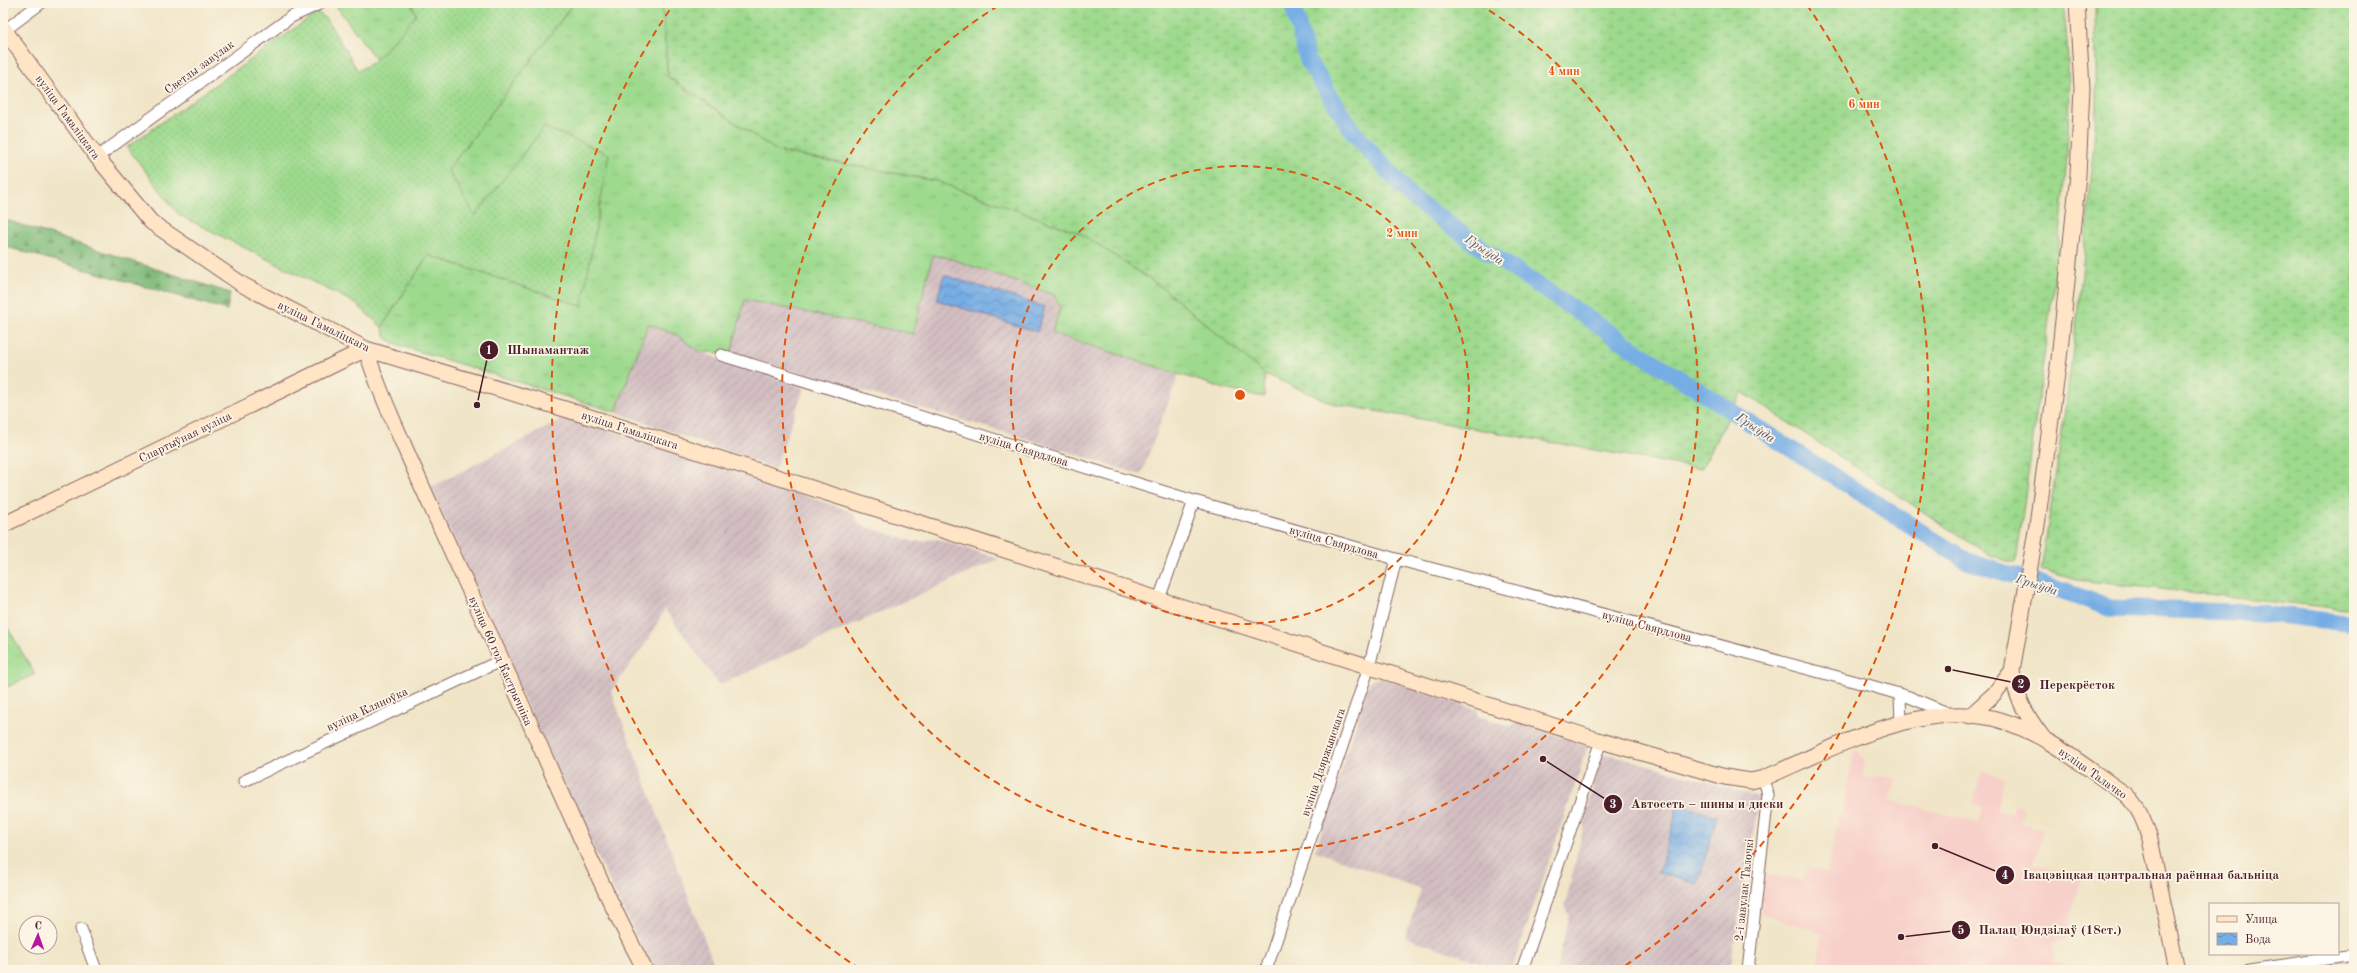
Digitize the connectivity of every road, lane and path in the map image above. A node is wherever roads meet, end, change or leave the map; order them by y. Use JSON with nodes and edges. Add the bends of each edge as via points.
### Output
{"nodes":[{"id":1,"x":41,"y":3,"type":"edge"},
{"id":2,"x":2077,"y":3,"type":"edge"},
{"id":3,"x":319,"y":4,"type":"edge"},
{"id":4,"x":4,"y":29,"type":"edge"},
{"id":5,"x":97,"y":157,"type":"junction"},
{"id":6,"x":366,"y":349,"type":"junction"},
{"id":7,"x":721,"y":355,"type":"dead end"},
{"id":8,"x":816,"y":489,"type":"joint"},
{"id":9,"x":1194,"y":501,"type":"junction"},
{"id":10,"x":3,"y":525,"type":"edge"},
{"id":11,"x":1396,"y":560,"type":"junction"},
{"id":12,"x":1159,"y":599,"type":"junction"},
{"id":13,"x":502,"y":660,"type":"junction"},
{"id":14,"x":1369,"y":666,"type":"junction"},
{"id":15,"x":2012,"y":671,"type":"junction"},
{"id":16,"x":1900,"y":695,"type":"junction"},
{"id":17,"x":1952,"y":715,"type":"junction"},
{"id":18,"x":1970,"y":716,"type":"junction"},
{"id":19,"x":2003,"y":721,"type":"joint"},
{"id":20,"x":1901,"y":724,"type":"junction"},
{"id":21,"x":1601,"y":740,"type":"junction"},
{"id":22,"x":2044,"y":740,"type":"junction"},
{"id":23,"x":1764,"y":778,"type":"junction"},
{"id":24,"x":244,"y":781,"type":"dead end"},
{"id":25,"x":81,"y":929,"type":"dead end"},
{"id":26,"x":2354,"y":955,"type":"edge"},
{"id":27,"x":96,"y":970,"type":"edge"},
{"id":28,"x":645,"y":970,"type":"edge"},
{"id":29,"x":1266,"y":970,"type":"edge"},
{"id":30,"x":1522,"y":970,"type":"edge"},
{"id":31,"x":1748,"y":970,"type":"edge"},
{"id":32,"x":2177,"y":970,"type":"edge"},
{"id":33,"x":2250,"y":970,"type":"edge"}],
"edges":[{"from":1,"to":4,"type":"street"},
{"from":2,"to":15,"type":"street","via":[[2082,88],[2078,175],[2059,359],[2037,525]]},
{"from":3,"to":5,"type":"street","name":"Светлы завулак","via":[[291,17]]},
{"from":4,"to":5,"type":"street","name":"вуліца Гамаліцкага"},
{"from":5,"to":6,"type":"street","name":"вуліца Гамаліцкага","via":[[151,222],[243,285]]},
{"from":6,"to":8,"type":"street","name":"вуліца Гамаліцкага"},
{"from":6,"to":10,"type":"street","name":"Спартыўная вуліца"},
{"from":6,"to":13,"type":"street","name":"вуліца 60 год Кастрычніка","via":[[372,370],[421,484]]},
{"from":7,"to":9,"type":"street","name":"вуліца Свярдлова"},
{"from":8,"to":12,"type":"street","name":"вуліца Свярдлова"},
{"from":9,"to":11,"type":"street","name":"вуліца Свярдлова"},
{"from":9,"to":12,"type":"street"},
{"from":11,"to":14,"type":"street","name":"вуліца Дзяржынскага"},
{"from":11,"to":16,"type":"street","name":"вуліца Свярдлова"},
{"from":12,"to":14,"type":"street","name":"вуліца Свярдлова"},
{"from":13,"to":24,"type":"street","name":"вуліца Кляноўка"},
{"from":13,"to":28,"type":"street","name":"вуліца 60 год Кастрычніка","via":[[583,845]]},
{"from":14,"to":21,"type":"street","name":"вуліца Свярдлова"},
{"from":14,"to":29,"type":"street","name":"вуліца Дзяржынскага"},
{"from":15,"to":18,"type":"street","via":[[1994,694]]},
{"from":15,"to":22,"type":"street","via":[[2014,686],[2021,703]]},
{"from":16,"to":17,"type":"street","name":"вуліца Свярдлова"},
{"from":16,"to":20,"type":"street"},
{"from":17,"to":18,"type":"street","name":"вуліца Свярдлова"},
{"from":17,"to":20,"type":"street","name":"вуліца Свярдлова"},
{"from":18,"to":19,"type":"street","name":"вуліца Свярдлова"},
{"from":19,"to":22,"type":"street","name":"вуліца Талачко"},
{"from":20,"to":23,"type":"street","name":"вуліца Свярдлова","via":[[1863,736]]},
{"from":21,"to":23,"type":"street","name":"вуліца Свярдлова","via":[[1725,777],[1751,781]]},
{"from":21,"to":30,"type":"street"},
{"from":22,"to":32,"type":"street","name":"вуліца Талачко","via":[[2136,804],[2144,818],[2150,839]]},
{"from":23,"to":31,"type":"street","name":"2-і завулак Талочкі","via":[[1768,795]]},
{"from":25,"to":27,"type":"street"},
{"from":26,"to":33,"type":"street"}]}
